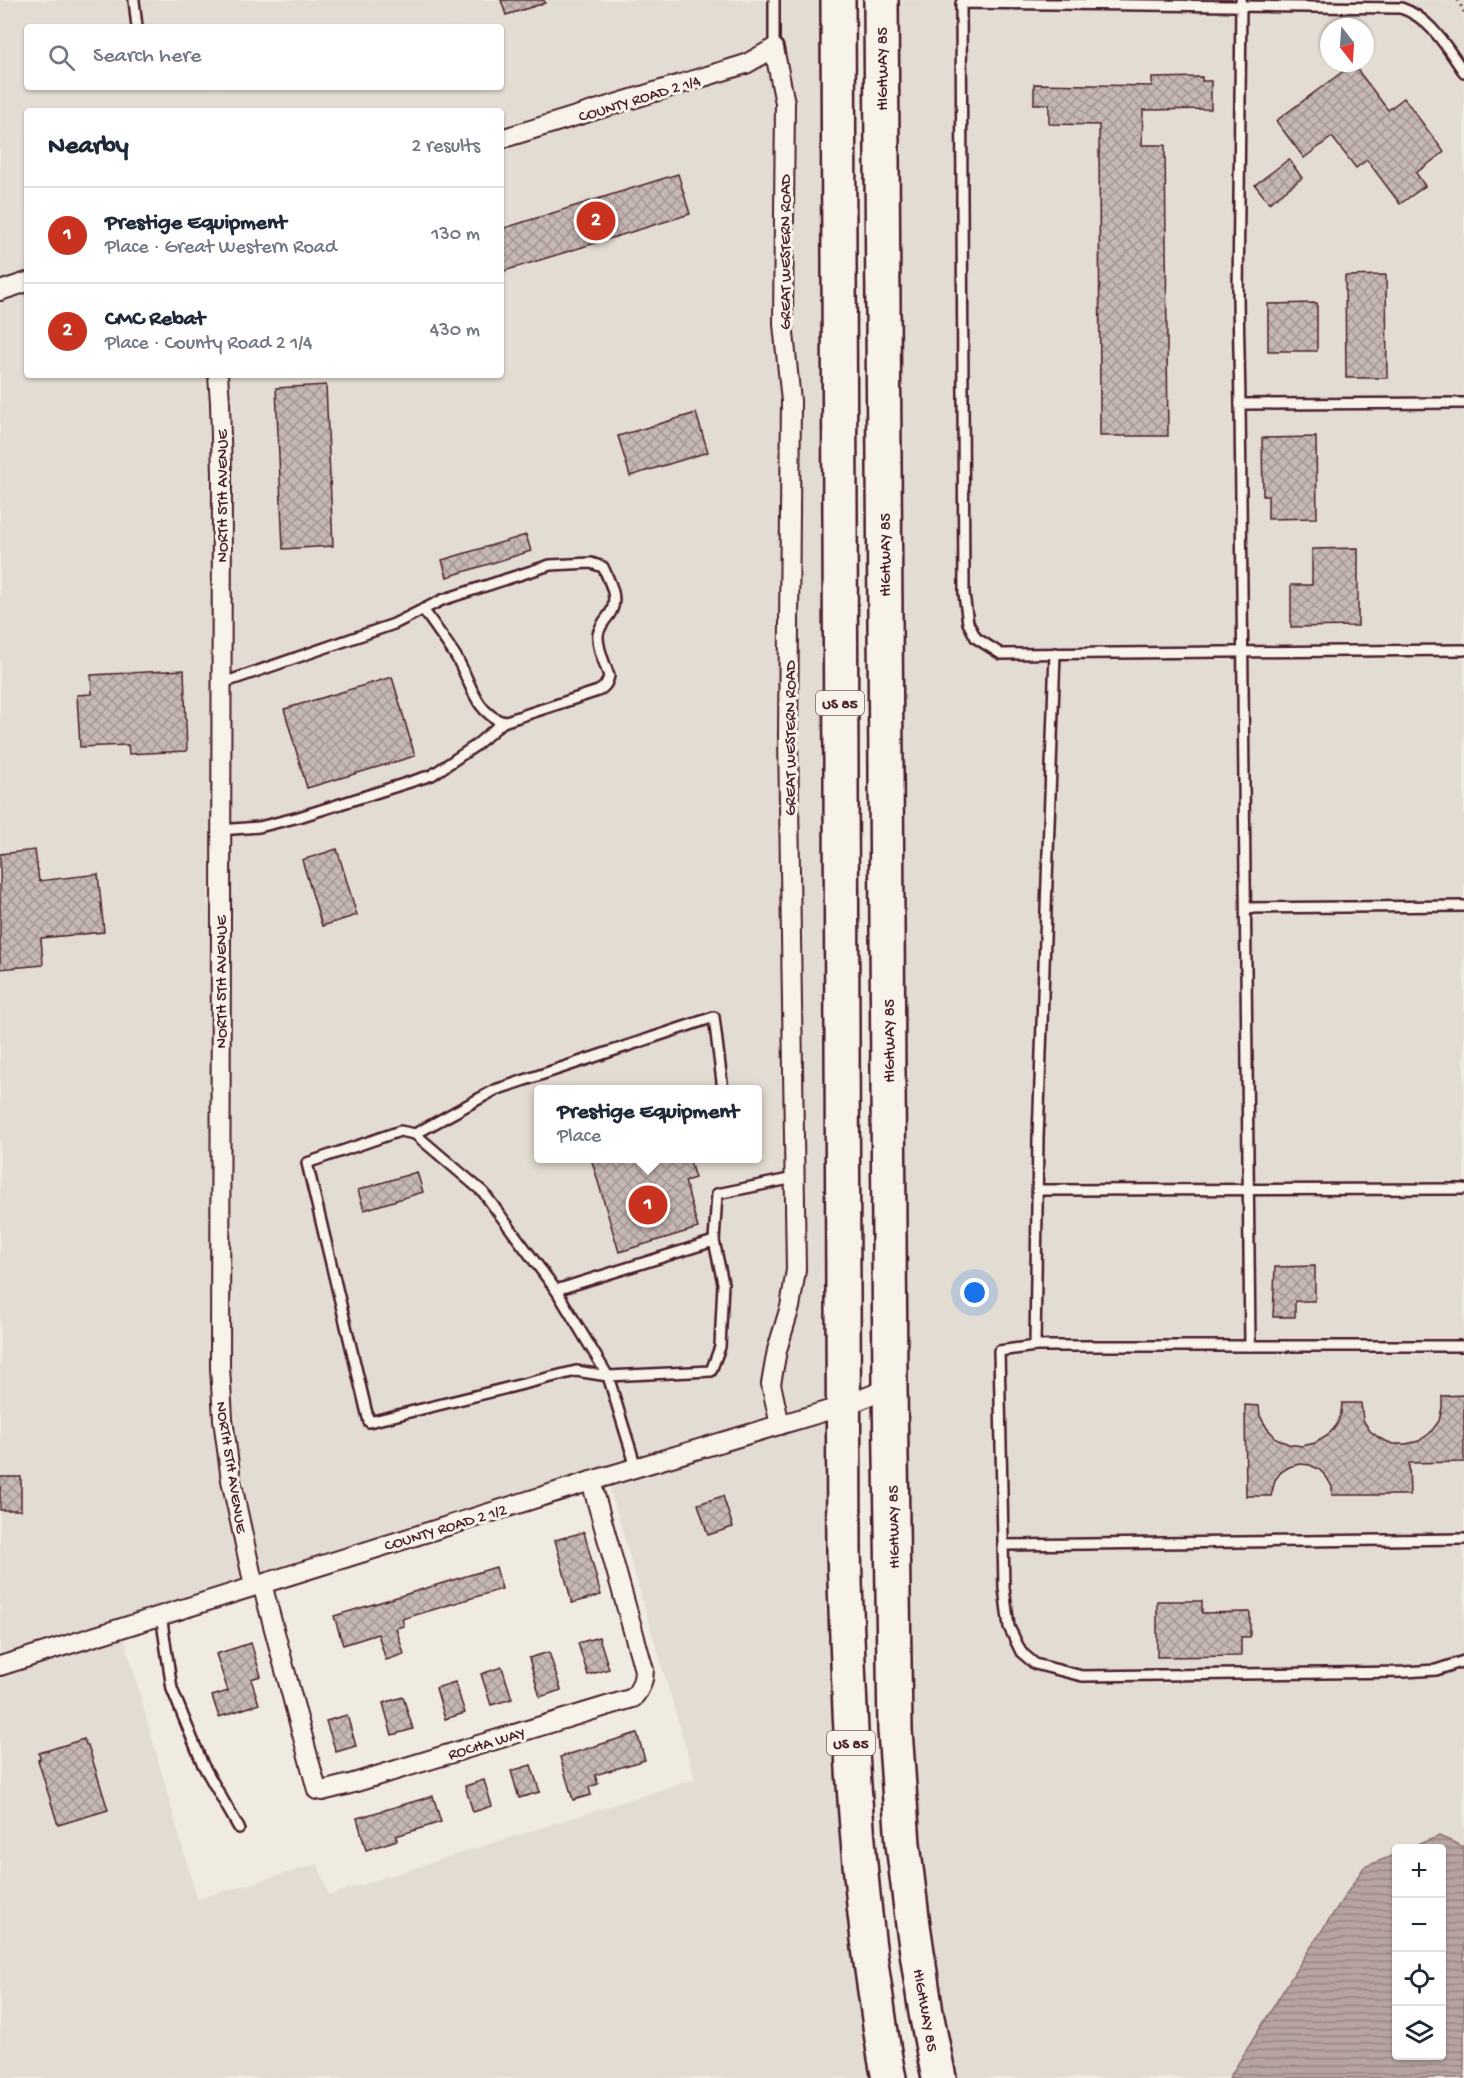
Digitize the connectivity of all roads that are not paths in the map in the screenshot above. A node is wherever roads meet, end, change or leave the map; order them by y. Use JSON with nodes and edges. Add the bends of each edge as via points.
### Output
{"nodes":[{"id":1,"x":134,"y":0,"type":"edge"},
{"id":2,"x":774,"y":0,"type":"edge"},
{"id":3,"x":838,"y":0,"type":"edge"},
{"id":4,"x":881,"y":0,"type":"edge"},
{"id":5,"x":1064,"y":2,"type":"edge"},
{"id":6,"x":1241,"y":4,"type":"edge"},
{"id":7,"x":137,"y":24,"type":"edge"},
{"id":8,"x":774,"y":48,"type":"junction"},
{"id":9,"x":1464,"y":72,"type":"edge"},
{"id":10,"x":504,"y":138,"type":"edge"},
{"id":11,"x":24,"y":283,"type":"edge"},
{"id":12,"x":0,"y":291,"type":"edge"},
{"id":13,"x":218,"y":378,"type":"edge"},
{"id":14,"x":1464,"y":403,"type":"edge"},
{"id":15,"x":1240,"y":404,"type":"junction"},
{"id":16,"x":423,"y":609,"type":"junction"},
{"id":17,"x":1464,"y":650,"type":"edge"},
{"id":18,"x":1243,"y":652,"type":"junction"},
{"id":19,"x":1055,"y":653,"type":"junction"},
{"id":20,"x":220,"y":684,"type":"junction"},
{"id":21,"x":503,"y":722,"type":"junction"},
{"id":22,"x":220,"y":830,"type":"junction"},
{"id":23,"x":1464,"y":906,"type":"edge"},
{"id":24,"x":1246,"y":908,"type":"junction"},
{"id":25,"x":722,"y":1085,"type":"edge"},
{"id":26,"x":415,"y":1134,"type":"junction"},
{"id":27,"x":794,"y":1178,"type":"junction"},
{"id":28,"x":1464,"y":1189,"type":"edge"},
{"id":29,"x":1038,"y":1190,"type":"junction"},
{"id":30,"x":1249,"y":1190,"type":"junction"},
{"id":31,"x":714,"y":1241,"type":"junction"},
{"id":32,"x":556,"y":1290,"type":"junction"},
{"id":33,"x":1035,"y":1346,"type":"junction"},
{"id":34,"x":1250,"y":1346,"type":"junction"},
{"id":35,"x":1464,"y":1346,"type":"edge"},
{"id":36,"x":608,"y":1376,"type":"junction"},
{"id":37,"x":890,"y":1388,"type":"junction"},
{"id":38,"x":843,"y":1406,"type":"junction"},
{"id":39,"x":780,"y":1425,"type":"junction"},
{"id":40,"x":636,"y":1467,"type":"junction"},
{"id":41,"x":591,"y":1481,"type":"junction"},
{"id":42,"x":1464,"y":1539,"type":"edge"},
{"id":43,"x":1003,"y":1545,"type":"junction"},
{"id":44,"x":260,"y":1587,"type":"junction"},
{"id":45,"x":161,"y":1615,"type":"junction"},
{"id":46,"x":1464,"y":1662,"type":"edge"},
{"id":47,"x":0,"y":1666,"type":"edge"},
{"id":48,"x":239,"y":1828,"type":"dead end"},
{"id":49,"x":889,"y":2078,"type":"edge"},
{"id":50,"x":939,"y":2078,"type":"edge"}],
"edges":[{"from":1,"to":7,"type":"lane"},
{"from":2,"to":8,"type":"lane"},
{"from":3,"to":38,"type":"highway","number":"US 85"},
{"from":4,"to":37,"type":"highway","name":"HIGHWAY 85","number":"US 85"},
{"from":5,"to":6,"type":"lane"},
{"from":5,"to":19,"type":"lane","via":[[961,3],[964,594],[968,623],[976,638],[1001,654]]},
{"from":6,"to":9,"type":"lane","via":[[1401,8],[1431,26]]},
{"from":6,"to":15,"type":"lane"},
{"from":8,"to":10,"type":"street","name":"COUNTY ROAD 2 1/4","via":[[746,64]]},
{"from":8,"to":27,"type":"street","name":"GREAT WESTERN ROAD","via":[[785,103],[783,324],[791,401],[788,736]]},
{"from":11,"to":12,"type":"street"},
{"from":13,"to":20,"type":"street","name":"NORTH 5TH AVENUE","via":[[222,474]]},
{"from":14,"to":15,"type":"lane"},
{"from":15,"to":18,"type":"lane"},
{"from":16,"to":20,"type":"lane","via":[[394,624]]},
{"from":16,"to":21,"type":"lane","via":[[456,657],[479,704],[491,717]]},
{"from":16,"to":21,"type":"lane","via":[[550,565],[591,563],[603,567],[614,597],[614,609],[598,635],[609,676],[605,687]]},
{"from":17,"to":18,"type":"lane"},
{"from":18,"to":19,"type":"lane"},
{"from":18,"to":24,"type":"lane"},
{"from":19,"to":29,"type":"lane"},
{"from":20,"to":22,"type":"street","name":"NORTH 5TH AVENUE"},
{"from":21,"to":22,"type":"lane","via":[[432,776],[259,827]]},
{"from":22,"to":44,"type":"street","name":"NORTH 5TH AVENUE","via":[[220,1367],[231,1480]]},
{"from":23,"to":24,"type":"lane"},
{"from":24,"to":30,"type":"lane"},
{"from":25,"to":26,"type":"lane","via":[[714,1017],[495,1090]]},
{"from":26,"to":32,"type":"lane","via":[[483,1192]]},
{"from":26,"to":36,"type":"lane","via":[[400,1131],[307,1163],[369,1422],[576,1371]]},
{"from":27,"to":31,"type":"lane","via":[[717,1194]]},
{"from":27,"to":39,"type":"street","name":"GREAT WESTERN ROAD","via":[[796,1270],[771,1384]]},
{"from":28,"to":30,"type":"lane"},
{"from":29,"to":30,"type":"lane"},
{"from":29,"to":33,"type":"lane"},
{"from":30,"to":34,"type":"lane"},
{"from":31,"to":32,"type":"lane"},
{"from":31,"to":36,"type":"lane","via":[[723,1283],[720,1347],[711,1371]]},
{"from":32,"to":36,"type":"lane"},
{"from":33,"to":34,"type":"lane"},
{"from":33,"to":43,"type":"lane","via":[[999,1351]]},
{"from":34,"to":35,"type":"lane"},
{"from":36,"to":40,"type":"lane"},
{"from":37,"to":38,"type":"street","name":"COUNTY ROAD 2 1/2"},
{"from":37,"to":50,"type":"highway","name":"HIGHWAY 85","number":"US 85","via":[[897,1769],[914,1925]]},
{"from":38,"to":39,"type":"street","name":"COUNTY ROAD 2 1/2"},
{"from":38,"to":49,"type":"highway","number":"US 85","via":[[844,1564],[854,1802],[865,1924]]},
{"from":39,"to":40,"type":"street","name":"COUNTY ROAD 2 1/2"},
{"from":40,"to":41,"type":"street","name":"COUNTY ROAD 2 1/2"},
{"from":41,"to":44,"type":"street","name":"COUNTY ROAD 2 1/2"},
{"from":41,"to":44,"type":"street","name":"ROCHA WAY","via":[[644,1670],[633,1698],[350,1784],[317,1790]]},
{"from":42,"to":43,"type":"lane"},
{"from":43,"to":46,"type":"lane","via":[[1009,1627],[1021,1653],[1035,1664],[1082,1676],[1404,1672],[1436,1670]]},
{"from":44,"to":45,"type":"street","name":"COUNTY ROAD 2 1/2"},
{"from":45,"to":47,"type":"street","name":"COUNTY ROAD 2 1/2"},
{"from":45,"to":48,"type":"lane","via":[[172,1689],[203,1764]]}]}
